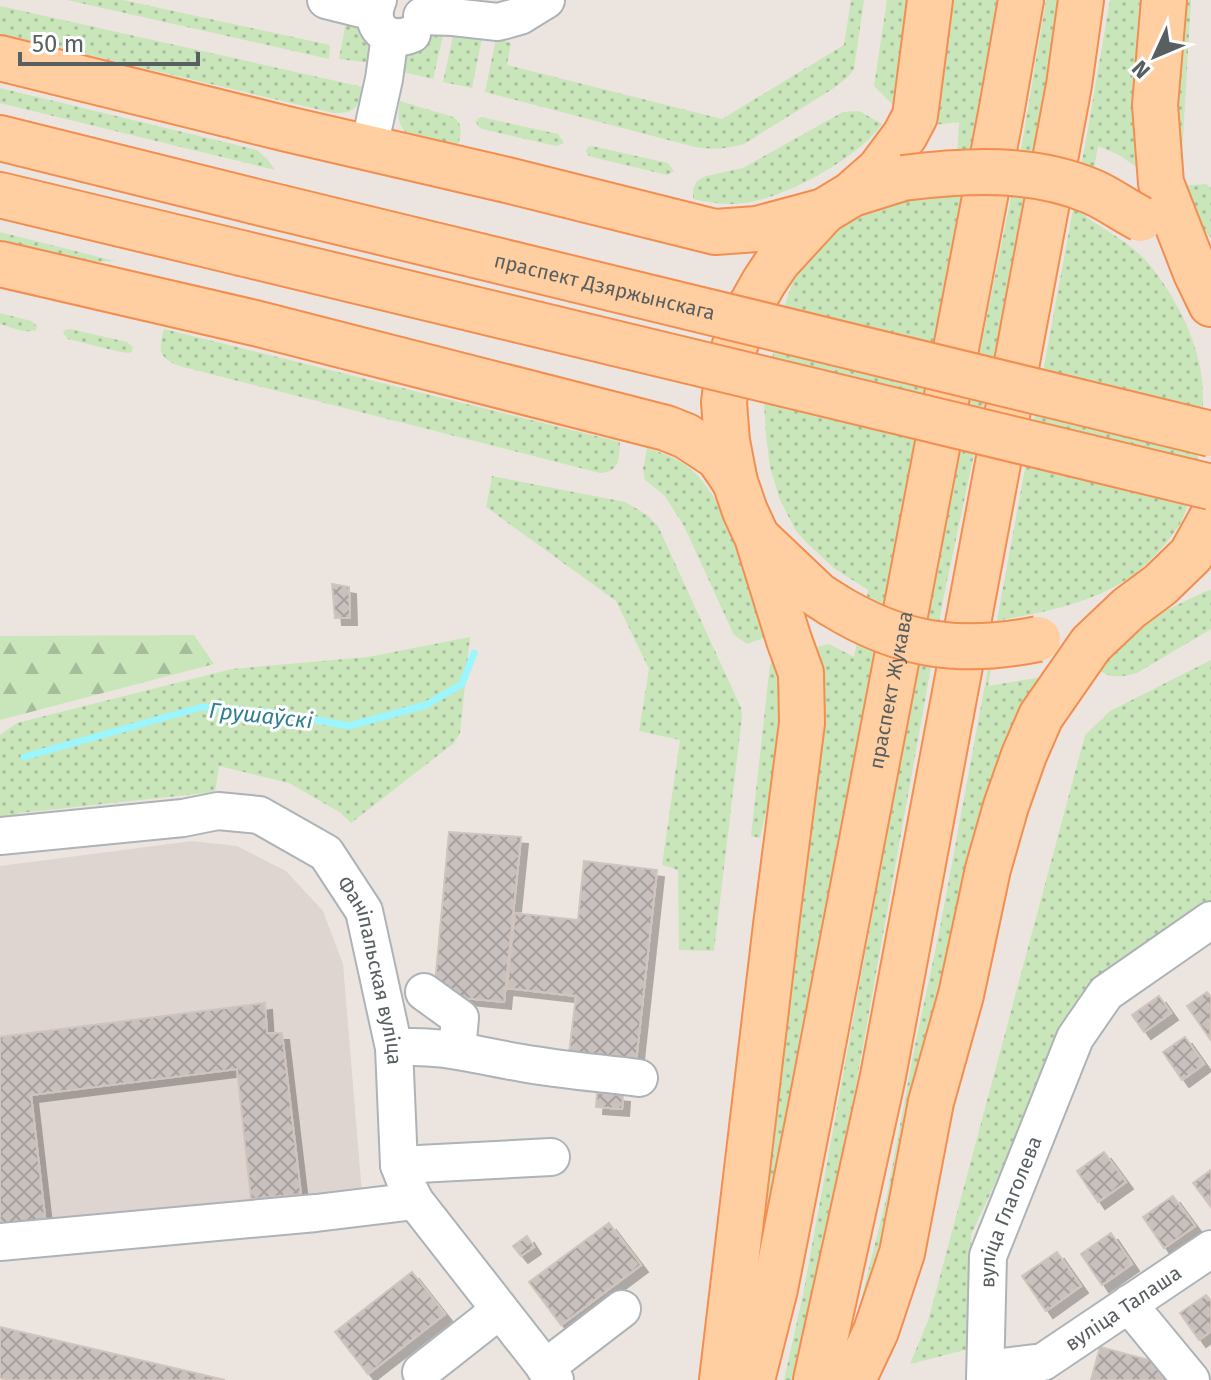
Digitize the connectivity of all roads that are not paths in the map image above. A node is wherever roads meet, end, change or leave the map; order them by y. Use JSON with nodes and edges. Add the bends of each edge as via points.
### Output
{"nodes":[{"id":1,"x":326,"y":0,"type":"edge"},
{"id":2,"x":546,"y":0,"type":"edge"},
{"id":3,"x":930,"y":0,"type":"edge"},
{"id":4,"x":1021,"y":0,"type":"edge"},
{"id":5,"x":1081,"y":0,"type":"edge"},
{"id":6,"x":1164,"y":0,"type":"edge"},
{"id":7,"x":420,"y":8,"type":"edge"},
{"id":8,"x":381,"y":16,"type":"edge"},
{"id":9,"x":0,"y":58,"type":"edge"},
{"id":10,"x":0,"y":138,"type":"edge"},
{"id":11,"x":369,"y":147,"type":"junction"},
{"id":12,"x":0,"y":195,"type":"edge"},
{"id":13,"x":838,"y":203,"type":"junction"},
{"id":14,"x":0,"y":264,"type":"edge"},
{"id":15,"x":1203,"y":288,"type":"edge"},
{"id":16,"x":1211,"y":434,"type":"edge"},
{"id":17,"x":735,"y":482,"type":"junction"},
{"id":18,"x":1211,"y":487,"type":"edge"},
{"id":19,"x":1211,"y":519,"type":"edge"},
{"id":20,"x":757,"y":537,"type":"junction"},
{"id":21,"x":1211,"y":579,"type":"edge"},
{"id":22,"x":1129,"y":608,"type":"junction"},
{"id":23,"x":0,"y":836,"type":"edge"},
{"id":24,"x":1211,"y":920,"type":"edge"},
{"id":25,"x":424,"y":992,"type":"dead end"},
{"id":26,"x":394,"y":1048,"type":"junction"},
{"id":27,"x":457,"y":1050,"type":"junction"},
{"id":28,"x":639,"y":1078,"type":"dead end"},
{"id":29,"x":551,"y":1157,"type":"dead end"},
{"id":30,"x":399,"y":1165,"type":"junction"},
{"id":31,"x":415,"y":1201,"type":"junction"},
{"id":32,"x":0,"y":1242,"type":"edge"},
{"id":33,"x":1211,"y":1249,"type":"edge"},
{"id":34,"x":1130,"y":1303,"type":"junction"},
{"id":35,"x":622,"y":1309,"type":"dead end"},
{"id":36,"x":500,"y":1310,"type":"junction"},
{"id":37,"x":421,"y":1372,"type":"dead end"},
{"id":38,"x":550,"y":1374,"type":"edge"},
{"id":39,"x":986,"y":1375,"type":"edge"},
{"id":40,"x":722,"y":1380,"type":"edge"},
{"id":41,"x":752,"y":1380,"type":"edge"},
{"id":42,"x":816,"y":1380,"type":"edge"},
{"id":43,"x":853,"y":1380,"type":"edge"},
{"id":44,"x":1191,"y":1380,"type":"edge"}],
"edges":[{"from":1,"to":8,"type":"street"},
{"from":2,"to":7,"type":"street","via":[[498,22]]},
{"from":3,"to":13,"type":"main road","via":[[915,116],[879,170]]},
{"from":4,"to":41,"type":"main road","name":"праспект Жукава","via":[[810,1112]]},
{"from":5,"to":42,"type":"main road","via":[[883,1076]]},
{"from":6,"to":15,"type":"main road","via":[[1155,105],[1161,183]]},
{"from":7,"to":8,"type":"street","via":[[421,23],[405,37]]},
{"from":8,"to":11,"type":"street","via":[[384,79]]},
{"from":9,"to":11,"type":"main road"},
{"from":10,"to":16,"type":"main road","name":"праспект Дзяржынскага","bridge":true},
{"from":11,"to":13,"type":"main road","via":[[715,232],[757,229]]},
{"from":12,"to":18,"type":"main road","bridge":true},
{"from":13,"to":15,"type":"main road","bridge":true,"via":[[903,178],[981,171],[1060,182],[1093,192],[1166,237]]},
{"from":13,"to":17,"type":"main road","via":[[778,261],[747,312],[729,362],[724,402]]},
{"from":14,"to":17,"type":"main road","via":[[666,428],[718,457]]},
{"from":17,"to":20,"type":"main road"},
{"from":19,"to":22,"type":"main road","via":[[1191,555]]},
{"from":20,"to":22,"type":"main road","bridge":true,"via":[[818,595],[855,618],[939,645],[989,647],[1038,639]]},
{"from":20,"to":40,"type":"main road","via":[[801,673],[802,723]]},
{"from":21,"to":22,"type":"main road"},
{"from":22,"to":43,"type":"main road","via":[[1083,655],[1041,716],[1024,755],[988,869],[931,1102],[902,1253]]},
{"from":23,"to":26,"type":"street","name":"Фаніпальская вуліца","via":[[218,811],[259,815],[326,853],[364,911]]},
{"from":24,"to":39,"type":"street","name":"вуліца Глаголева","via":[[1106,993],[1075,1038],[988,1256]]},
{"from":25,"to":27,"type":"street","via":[[460,1018]]},
{"from":26,"to":27,"type":"street"},
{"from":26,"to":30,"type":"street","name":"Фаніпальская вуліца"},
{"from":27,"to":28,"type":"street"},
{"from":29,"to":30,"type":"street"},
{"from":30,"to":31,"type":"street","name":"Фаніпальская вуліца"},
{"from":31,"to":32,"type":"street"},
{"from":31,"to":36,"type":"street","name":"Фаніпальская вуліца"},
{"from":33,"to":34,"type":"street","name":"вуліца Талаша"},
{"from":34,"to":39,"type":"street","name":"вуліца Талаша","via":[[1043,1362]]},
{"from":34,"to":44,"type":"street"},
{"from":35,"to":38,"type":"street"},
{"from":36,"to":37,"type":"street"},
{"from":36,"to":38,"type":"street","name":"Фаніпальская вуліца"}]}
